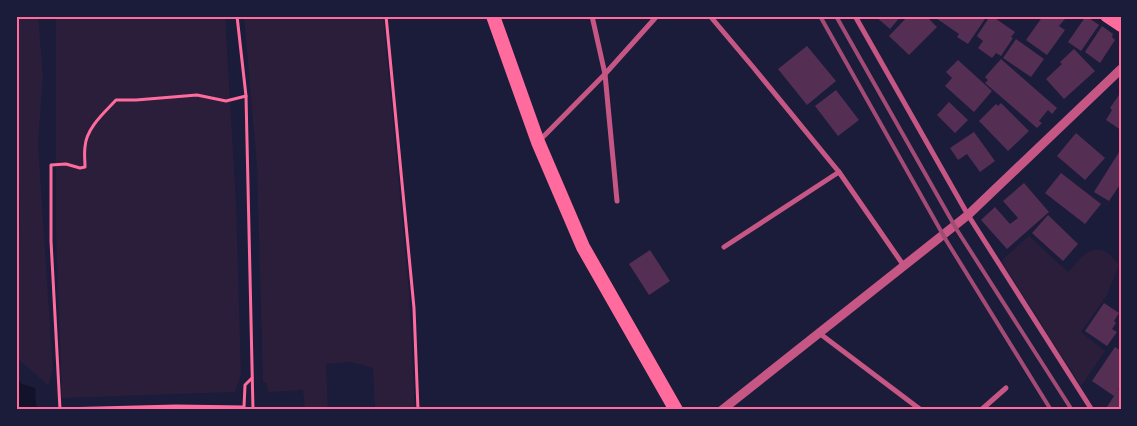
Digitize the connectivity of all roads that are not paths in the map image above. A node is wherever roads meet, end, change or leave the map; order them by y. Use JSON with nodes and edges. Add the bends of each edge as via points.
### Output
{"nodes":[{"id":1,"x":493,"y":16,"type":"edge"},
{"id":2,"x":592,"y":16,"type":"edge"},
{"id":3,"x":657,"y":16,"type":"edge"},
{"id":4,"x":710,"y":16,"type":"edge"},
{"id":5,"x":854,"y":16,"type":"edge"},
{"id":6,"x":1106,"y":16,"type":"edge"},
{"id":7,"x":1121,"y":26,"type":"edge"},
{"id":8,"x":1121,"y":69,"type":"edge"},
{"id":9,"x":605,"y":74,"type":"junction"},
{"id":10,"x":538,"y":142,"type":"junction"},
{"id":11,"x":839,"y":172,"type":"junction"},
{"id":12,"x":617,"y":201,"type":"dead end"},
{"id":13,"x":968,"y":215,"type":"junction"},
{"id":14,"x":724,"y":247,"type":"dead end"},
{"id":15,"x":904,"y":266,"type":"junction"},
{"id":16,"x":819,"y":332,"type":"junction"},
{"id":17,"x":1006,"y":388,"type":"dead end"},
{"id":18,"x":676,"y":410,"type":"edge"},
{"id":19,"x":722,"y":410,"type":"edge"},
{"id":20,"x":921,"y":410,"type":"edge"},
{"id":21,"x":981,"y":410,"type":"edge"},
{"id":22,"x":1092,"y":410,"type":"edge"}],
"edges":[{"from":1,"to":10,"type":"highway"},
{"from":2,"to":9,"type":"street"},
{"from":3,"to":9,"type":"street"},
{"from":4,"to":11,"type":"street"},
{"from":5,"to":13,"type":"street"},
{"from":6,"to":7,"type":"main road"},
{"from":8,"to":13,"type":"street"},
{"from":9,"to":10,"type":"street"},
{"from":9,"to":12,"type":"street"},
{"from":10,"to":18,"type":"highway","via":[[583,247]]},
{"from":11,"to":14,"type":"street"},
{"from":11,"to":15,"type":"street"},
{"from":13,"to":15,"type":"street"},
{"from":13,"to":22,"type":"street"},
{"from":15,"to":16,"type":"street"},
{"from":16,"to":19,"type":"street"},
{"from":16,"to":20,"type":"street"},
{"from":17,"to":21,"type":"street"}]}
